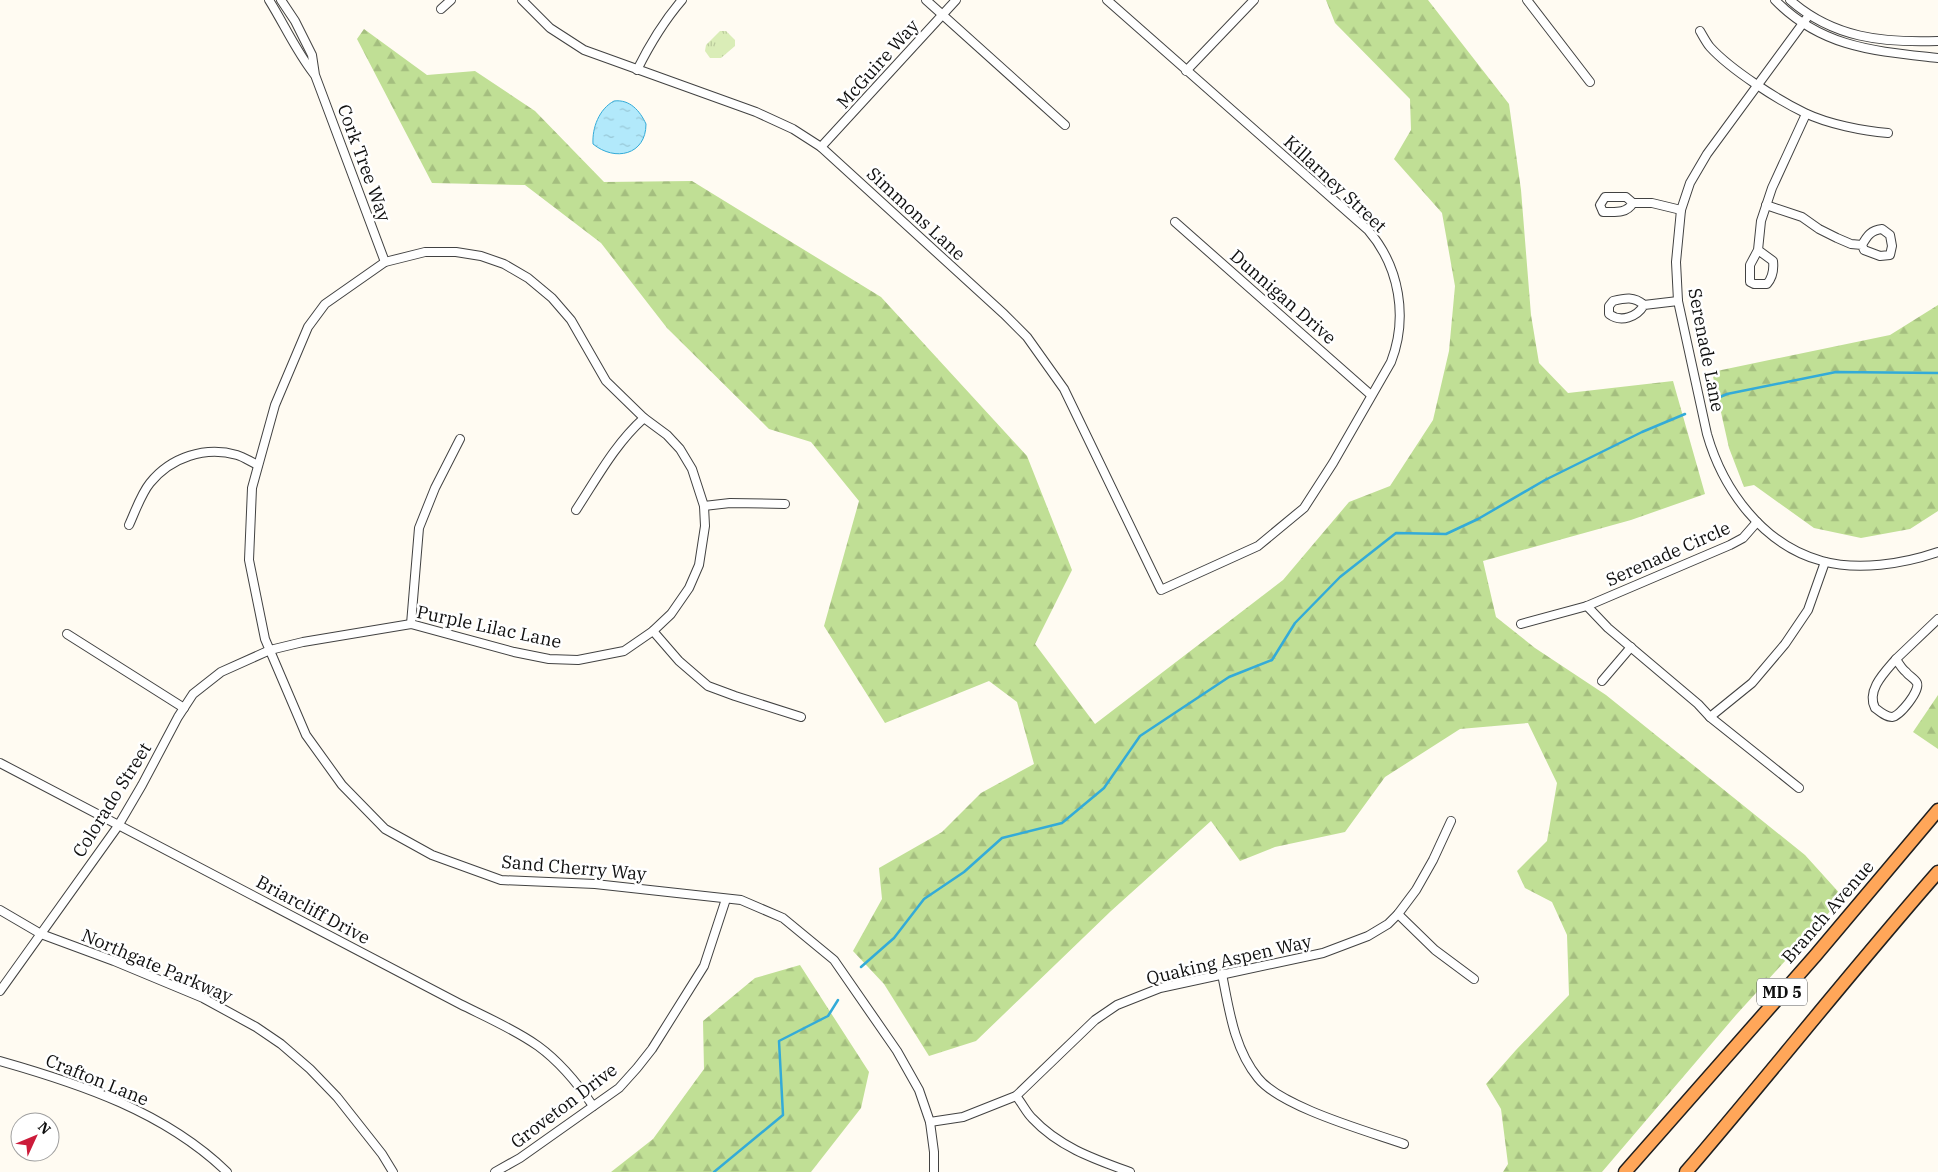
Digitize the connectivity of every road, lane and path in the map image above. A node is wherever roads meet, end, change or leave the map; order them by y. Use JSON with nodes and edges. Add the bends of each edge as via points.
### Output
{"nodes":[{"id":1,"x":269,"y":0,"type":"edge"},
{"id":2,"x":281,"y":0,"type":"edge"},
{"id":3,"x":451,"y":0,"type":"edge"},
{"id":4,"x":522,"y":0,"type":"edge"},
{"id":5,"x":682,"y":0,"type":"edge"},
{"id":6,"x":926,"y":0,"type":"edge"},
{"id":7,"x":956,"y":0,"type":"edge"},
{"id":8,"x":1107,"y":0,"type":"edge"},
{"id":9,"x":1254,"y":0,"type":"edge"},
{"id":10,"x":1775,"y":0,"type":"edge"},
{"id":11,"x":1790,"y":0,"type":"edge"},
{"id":12,"x":1530,"y":1,"type":"edge"},
{"id":13,"x":441,"y":9,"type":"dead end"},
{"id":14,"x":942,"y":15,"type":"junction"},
{"id":15,"x":1809,"y":15,"type":"junction"},
{"id":16,"x":1802,"y":24,"type":"junction"},
{"id":17,"x":1700,"y":31,"type":"dead end"},
{"id":18,"x":1938,"y":41,"type":"edge"},
{"id":19,"x":1938,"y":58,"type":"edge"},
{"id":20,"x":637,"y":70,"type":"junction"},
{"id":21,"x":1186,"y":70,"type":"junction"},
{"id":22,"x":315,"y":75,"type":"junction"},
{"id":23,"x":1590,"y":82,"type":"dead end"},
{"id":24,"x":1758,"y":85,"type":"junction"},
{"id":25,"x":1806,"y":114,"type":"junction"},
{"id":26,"x":1065,"y":125,"type":"dead end"},
{"id":27,"x":1888,"y":133,"type":"dead end"},
{"id":28,"x":821,"y":147,"type":"junction"},
{"id":29,"x":1633,"y":203,"type":"dead end"},
{"id":30,"x":1766,"y":205,"type":"junction"},
{"id":31,"x":1681,"y":210,"type":"junction"},
{"id":32,"x":1175,"y":222,"type":"dead end"},
{"id":33,"x":1862,"y":245,"type":"dead end"},
{"id":34,"x":1758,"y":250,"type":"dead end"},
{"id":35,"x":385,"y":262,"type":"junction"},
{"id":36,"x":1678,"y":301,"type":"junction"},
{"id":37,"x":1644,"y":305,"type":"dead end"},
{"id":38,"x":1371,"y":395,"type":"junction"},
{"id":39,"x":644,"y":418,"type":"junction"},
{"id":40,"x":460,"y":440,"type":"dead end"},
{"id":41,"x":258,"y":465,"type":"junction"},
{"id":42,"x":786,"y":504,"type":"dead end"},
{"id":43,"x":704,"y":506,"type":"junction"},
{"id":44,"x":576,"y":510,"type":"dead end"},
{"id":45,"x":1757,"y":522,"type":"junction"},
{"id":46,"x":128,"y":525,"type":"dead end"},
{"id":47,"x":1938,"y":552,"type":"edge"},
{"id":48,"x":1825,"y":562,"type":"junction"},
{"id":49,"x":1161,"y":590,"type":"joint"},
{"id":50,"x":1587,"y":606,"type":"junction"},
{"id":51,"x":1938,"y":619,"type":"edge"},
{"id":52,"x":410,"y":624,"type":"junction"},
{"id":53,"x":1521,"y":624,"type":"dead end"},
{"id":54,"x":653,"y":631,"type":"junction"},
{"id":55,"x":67,"y":634,"type":"dead end"},
{"id":56,"x":1631,"y":647,"type":"junction"},
{"id":57,"x":270,"y":650,"type":"junction"},
{"id":58,"x":1896,"y":660,"type":"junction"},
{"id":59,"x":1602,"y":681,"type":"dead end"},
{"id":60,"x":184,"y":708,"type":"junction"},
{"id":61,"x":801,"y":717,"type":"dead end"},
{"id":62,"x":1710,"y":717,"type":"junction"},
{"id":63,"x":0,"y":763,"type":"edge"},
{"id":64,"x":1798,"y":788,"type":"dead end"},
{"id":65,"x":1938,"y":810,"type":"edge"},
{"id":66,"x":1451,"y":821,"type":"dead end"},
{"id":67,"x":118,"y":826,"type":"junction"},
{"id":68,"x":1938,"y":872,"type":"edge"},
{"id":69,"x":726,"y":898,"type":"junction"},
{"id":70,"x":0,"y":910,"type":"edge"},
{"id":71,"x":1398,"y":914,"type":"junction"},
{"id":72,"x":41,"y":934,"type":"junction"},
{"id":73,"x":1222,"y":974,"type":"junction"},
{"id":74,"x":1474,"y":979,"type":"dead end"},
{"id":75,"x":0,"y":992,"type":"edge"},
{"id":76,"x":0,"y":1061,"type":"edge"},
{"id":77,"x":1016,"y":1096,"type":"junction"},
{"id":78,"x":593,"y":1106,"type":"junction"},
{"id":79,"x":930,"y":1122,"type":"junction"},
{"id":80,"x":1404,"y":1144,"type":"dead end"},
{"id":81,"x":227,"y":1172,"type":"edge"},
{"id":82,"x":393,"y":1172,"type":"edge"},
{"id":83,"x":496,"y":1172,"type":"edge"},
{"id":84,"x":934,"y":1172,"type":"edge"},
{"id":85,"x":1130,"y":1172,"type":"edge"},
{"id":86,"x":1625,"y":1172,"type":"edge"},
{"id":87,"x":1686,"y":1172,"type":"edge"}],
"edges":[{"from":1,"to":22,"type":"street","name":"Cork Tree Way"},
{"from":2,"to":22,"type":"street","name":"Cork Tree Way","via":[[312,55]]},
{"from":3,"to":13,"type":"street"},
{"from":4,"to":20,"type":"street","name":"Simmons Lane","via":[[550,28],[584,50]]},
{"from":5,"to":20,"type":"street","via":[[663,23]]},
{"from":6,"to":14,"type":"street"},
{"from":7,"to":14,"type":"street","name":"McGuire Way"},
{"from":8,"to":21,"type":"street","name":"Killarney Street"},
{"from":9,"to":21,"type":"street"},
{"from":10,"to":16,"type":"street"},
{"from":11,"to":15,"type":"street"},
{"from":12,"to":23,"type":"street"},
{"from":14,"to":26,"type":"street"},
{"from":14,"to":28,"type":"street","name":"McGuire Way"},
{"from":15,"to":16,"type":"street","name":"Serenade Lane"},
{"from":15,"to":18,"type":"street","via":[[1845,32],[1873,39]]},
{"from":16,"to":19,"type":"street","via":[[1862,49]]},
{"from":16,"to":24,"type":"street","name":"Serenade Lane"},
{"from":17,"to":24,"type":"street","via":[[1716,53]]},
{"from":20,"to":28,"type":"street","name":"Simmons Lane","via":[[756,112],[793,129]]},
{"from":21,"to":38,"type":"street","name":"Killarney Street","via":[[1345,209],[1382,248],[1396,285],[1400,305],[1399,332],[1391,362]]},
{"from":22,"to":35,"type":"street","name":"Cork Tree Way"},
{"from":24,"to":25,"type":"street"},
{"from":24,"to":31,"type":"street","name":"Serenade Lane","via":[[1707,154],[1690,183]]},
{"from":25,"to":27,"type":"street","via":[[1866,131]]},
{"from":25,"to":30,"type":"street"},
{"from":28,"to":49,"type":"street","name":"Simmons Lane","via":[[1027,338],[1064,389]]},
{"from":29,"to":31,"type":"street","via":[[1652,203]]},
{"from":30,"to":33,"type":"street","via":[[1802,218],[1851,244]]},
{"from":30,"to":34,"type":"street"},
{"from":31,"to":36,"type":"street","name":"Serenade Lane","via":[[1676,262]]},
{"from":32,"to":38,"type":"street","name":"Dunnigan Drive"},
{"from":35,"to":39,"type":"street","name":"Purple Lilac Lane","via":[[425,252],[456,252],[504,264],[528,278],[571,320],[606,381]]},
{"from":35,"to":41,"type":"street","name":"Sand Cherry Way","via":[[325,304],[308,327],[274,405]]},
{"from":36,"to":37,"type":"street"},
{"from":36,"to":45,"type":"street","name":"Serenade Lane","via":[[1712,452],[1731,490]]},
{"from":38,"to":49,"type":"street","name":"Killarney Street","via":[[1304,508],[1258,546]]},
{"from":39,"to":43,"type":"street","name":"Purple Lilac Lane","via":[[667,435],[680,450],[692,469]]},
{"from":39,"to":44,"type":"street","via":[[631,429]]},
{"from":40,"to":52,"type":"street","via":[[419,528]]},
{"from":41,"to":46,"type":"street","via":[[237,455],[207,451],[190,454],[170,465],[149,484]]},
{"from":41,"to":57,"type":"street","name":"Sand Cherry Way","via":[[252,488],[249,560]]},
{"from":42,"to":43,"type":"street"},
{"from":43,"to":54,"type":"street","name":"Purple Lilac Lane","via":[[705,526],[699,565],[689,588],[671,614]]},
{"from":45,"to":48,"type":"street","name":"Serenade Lane","via":[[1789,546]]},
{"from":45,"to":50,"type":"street","name":"Serenade Circle","via":[[1743,538],[1730,546]]},
{"from":47,"to":48,"type":"street","name":"Serenade Lane","via":[[1885,564]]},
{"from":48,"to":62,"type":"street","via":[[1808,610],[1785,644],[1752,682]]},
{"from":50,"to":53,"type":"street","name":"Serenade Circle"},
{"from":50,"to":56,"type":"street"},
{"from":51,"to":58,"type":"street"},
{"from":52,"to":54,"type":"street","name":"Purple Lilac Lane","via":[[549,660],[578,660],[624,652]]},
{"from":52,"to":57,"type":"street","name":"Purple Lilac Lane"},
{"from":54,"to":61,"type":"street","via":[[678,661],[708,686]]},
{"from":55,"to":60,"type":"street"},
{"from":56,"to":59,"type":"street"},
{"from":56,"to":62,"type":"street"},
{"from":57,"to":60,"type":"street","name":"Colorado Street","via":[[221,672],[194,694]]},
{"from":57,"to":69,"type":"street","name":"Sand Cherry Way","via":[[306,735],[342,785],[384,829],[432,855],[501,880],[595,884]]},
{"from":58,"to":58,"type":"street","via":[[1878,681],[1872,697],[1875,708],[1890,716],[1904,710],[1918,686]]},
{"from":60,"to":67,"type":"street","name":"Colorado Street"},
{"from":62,"to":64,"type":"street"},
{"from":63,"to":67,"type":"street","name":"Briarcliff Drive"},
{"from":65,"to":86,"type":"highway","name":"Branch Avenue","number":"MD 5"},
{"from":66,"to":71,"type":"street","name":"Quaking Aspen Way","via":[[1416,890]]},
{"from":67,"to":72,"type":"street","name":"Colorado Street"},
{"from":67,"to":78,"type":"street","name":"Briarcliff Drive","via":[[508,1028],[539,1047],[564,1070]]},
{"from":68,"to":87,"type":"highway","number":"MD 5","via":[[1869,950]]},
{"from":69,"to":78,"type":"street","name":"Groveton Drive","via":[[704,966],[652,1049],[628,1079]]},
{"from":69,"to":79,"type":"street","name":"Sand Cherry Way","via":[[741,900],[783,918],[834,960],[897,1051],[919,1090]]},
{"from":70,"to":72,"type":"street","name":"Northgate Parkway"},
{"from":71,"to":73,"type":"street","name":"Quaking Aspen Way","via":[[1368,936],[1323,953]]},
{"from":71,"to":74,"type":"street","via":[[1435,950]]},
{"from":72,"to":75,"type":"street","name":"Colorado Street"},
{"from":72,"to":82,"type":"street","name":"Northgate Parkway","via":[[202,998],[281,1044],[338,1097]]},
{"from":73,"to":77,"type":"street","name":"Quaking Aspen Way","via":[[1160,988],[1117,1005],[1095,1020]]},
{"from":73,"to":80,"type":"street","via":[[1237,1040],[1259,1080],[1275,1093],[1306,1109]]},
{"from":76,"to":81,"type":"street","name":"Crafton Lane","via":[[126,1105],[192,1144]]},
{"from":77,"to":79,"type":"street","name":"Quaking Aspen Way","via":[[963,1117]]},
{"from":77,"to":85,"type":"street","via":[[1032,1118],[1058,1141],[1088,1157]]},
{"from":78,"to":83,"type":"street","name":"Groveton Drive"},
{"from":79,"to":84,"type":"street","name":"Sand Cherry Way"}]}
